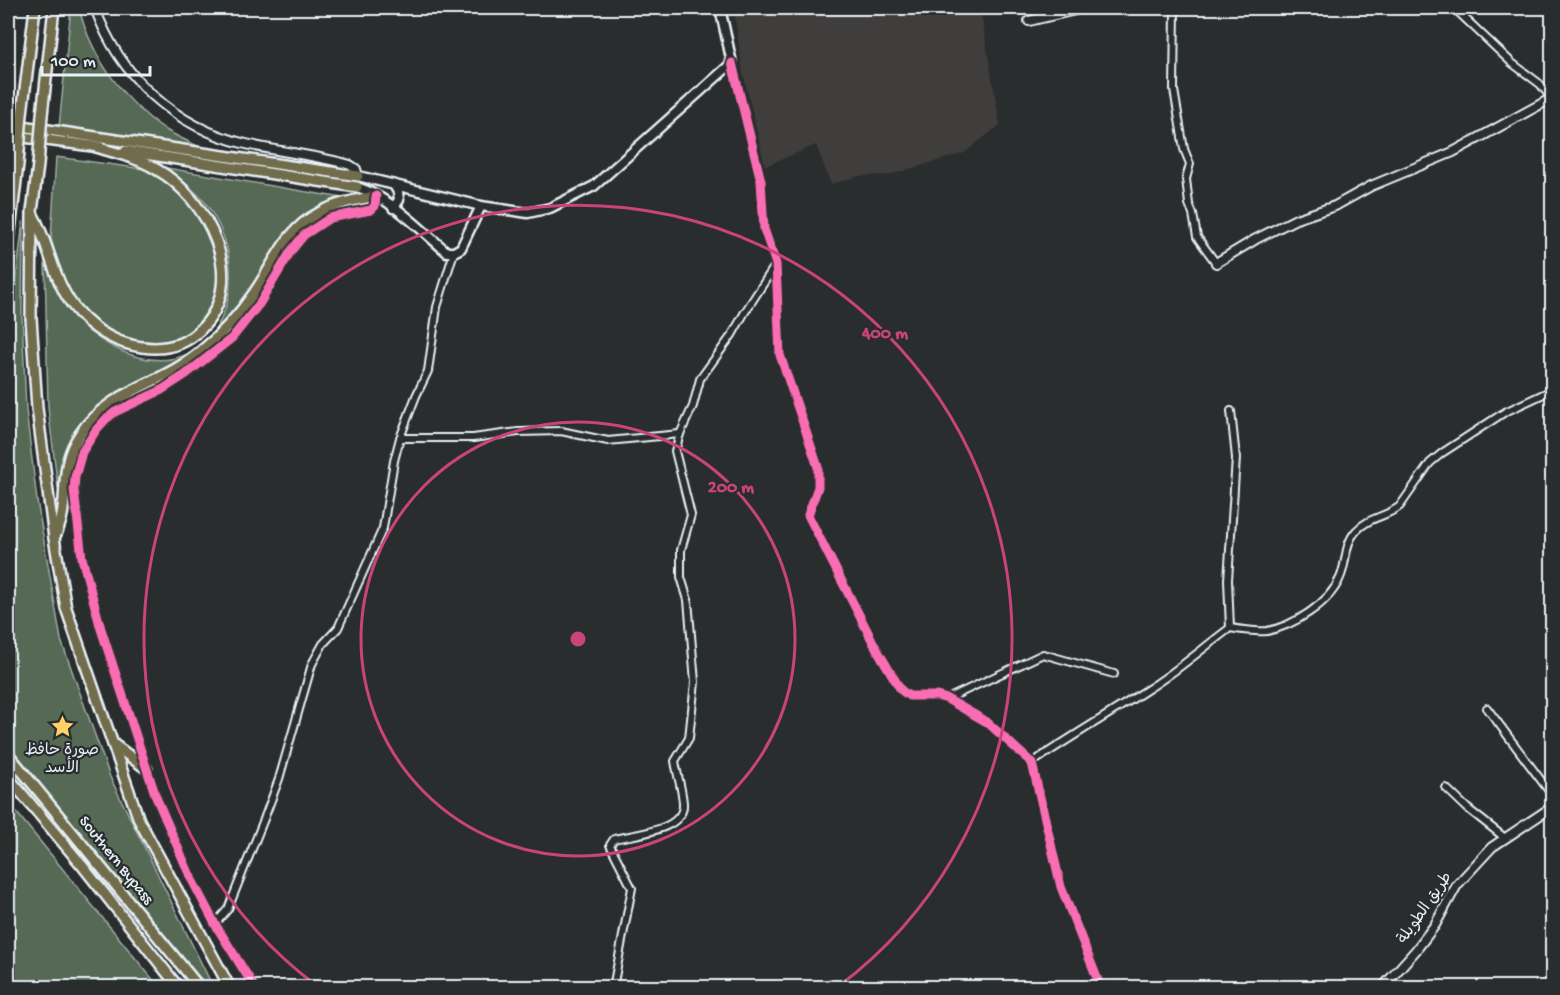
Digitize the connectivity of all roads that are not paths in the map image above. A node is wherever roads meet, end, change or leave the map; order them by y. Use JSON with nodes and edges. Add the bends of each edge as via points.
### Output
{"nodes":[{"id":1,"x":35,"y":8,"type":"edge"},
{"id":2,"x":54,"y":8,"type":"edge"},
{"id":3,"x":95,"y":8,"type":"edge"},
{"id":4,"x":720,"y":8,"type":"edge"},
{"id":5,"x":1084,"y":8,"type":"edge"},
{"id":6,"x":1176,"y":8,"type":"edge"},
{"id":7,"x":1454,"y":8,"type":"edge"},
{"id":8,"x":1029,"y":21,"type":"dead end"},
{"id":9,"x":732,"y":63,"type":"junction"},
{"id":10,"x":1552,"y":98,"type":"edge"},
{"id":11,"x":8,"y":123,"type":"edge"},
{"id":12,"x":8,"y":135,"type":"edge"},
{"id":13,"x":96,"y":147,"type":"junction"},
{"id":14,"x":358,"y":176,"type":"junction"},
{"id":15,"x":16,"y":177,"type":"junction"},
{"id":16,"x":394,"y":185,"type":"junction"},
{"id":17,"x":357,"y":187,"type":"joint"},
{"id":18,"x":8,"y":191,"type":"edge"},
{"id":19,"x":376,"y":196,"type":"junction"},
{"id":20,"x":481,"y":206,"type":"junction"},
{"id":21,"x":393,"y":208,"type":"junction"},
{"id":22,"x":32,"y":212,"type":"junction"},
{"id":23,"x":8,"y":248,"type":"edge"},
{"id":24,"x":454,"y":252,"type":"junction"},
{"id":25,"x":1216,"y":263,"type":"joint"},
{"id":26,"x":776,"y":264,"type":"junction"},
{"id":27,"x":1552,"y":390,"type":"edge"},
{"id":28,"x":1231,"y":411,"type":"dead end"},
{"id":29,"x":680,"y":434,"type":"junction"},
{"id":30,"x":400,"y":438,"type":"junction"},
{"id":31,"x":54,"y":538,"type":"junction"},
{"id":32,"x":1230,"y":628,"type":"junction"},
{"id":33,"x":1114,"y":674,"type":"dead end"},
{"id":34,"x":947,"y":699,"type":"junction"},
{"id":35,"x":1487,"y":708,"type":"dead end"},
{"id":36,"x":113,"y":744,"type":"junction"},
{"id":37,"x":8,"y":754,"type":"edge"},
{"id":38,"x":1032,"y":763,"type":"junction"},
{"id":39,"x":147,"y":770,"type":"junction"},
{"id":40,"x":8,"y":777,"type":"edge"},
{"id":41,"x":1446,"y":788,"type":"dead end"},
{"id":42,"x":1552,"y":795,"type":"edge"},
{"id":43,"x":1552,"y":807,"type":"edge"},
{"id":44,"x":1504,"y":838,"type":"junction"},
{"id":45,"x":215,"y":924,"type":"junction"},
{"id":46,"x":179,"y":987,"type":"edge"},
{"id":47,"x":200,"y":987,"type":"edge"},
{"id":48,"x":230,"y":987,"type":"edge"},
{"id":49,"x":255,"y":987,"type":"edge"},
{"id":50,"x":613,"y":987,"type":"edge"},
{"id":51,"x":1101,"y":987,"type":"edge"},
{"id":52,"x":1382,"y":987,"type":"edge"}],
"edges":[{"from":1,"to":15,"type":"highway","bridge":true},
{"from":2,"to":22,"type":"highway","bridge":true},
{"from":3,"to":14,"type":"street","via":[[128,69],[176,115],[233,141],[350,165]]},
{"from":4,"to":9,"type":"main road"},
{"from":5,"to":8,"type":"street"},
{"from":6,"to":25,"type":"street","via":[[1174,90],[1190,164],[1186,179],[1189,204],[1197,237]]},
{"from":7,"to":10,"type":"street"},
{"from":9,"to":20,"type":"main road","via":[[594,186],[550,208],[528,213]]},
{"from":9,"to":26,"type":"street","via":[[761,181],[764,229]]},
{"from":10,"to":25,"type":"street","via":[[1453,152],[1371,186],[1335,206],[1296,219]]},
{"from":11,"to":14,"type":"highway"},
{"from":12,"to":13,"type":"highway"},
{"from":13,"to":17,"type":"highway"},
{"from":13,"to":22,"type":"highway","via":[[141,162],[171,178],[206,218],[219,249],[222,279],[217,306],[204,326],[186,341],[162,348],[135,346],[98,330],[64,295]]},
{"from":14,"to":16,"type":"main road"},
{"from":15,"to":18,"type":"highway"},
{"from":15,"to":23,"type":"highway"},
{"from":16,"to":20,"type":"main road"},
{"from":16,"to":21,"type":"main road","via":[[399,200]]},
{"from":17,"to":19,"type":"main road"},
{"from":19,"to":21,"type":"main road"},
{"from":19,"to":31,"type":"highway","via":[[334,206],[303,223],[282,245],[246,305],[212,342],[174,371],[112,401],[94,416],[79,435],[68,460],[62,518]]},
{"from":19,"to":39,"type":"street","via":[[371,210],[330,218],[304,235],[260,303],[231,338],[186,375],[115,412],[96,430],[77,464],[74,490],[82,558]]},
{"from":20,"to":24,"type":"main road","via":[[463,245]]},
{"from":21,"to":24,"type":"main road","via":[[447,252]]},
{"from":22,"to":31,"type":"highway","via":[[31,318],[37,408]]},
{"from":24,"to":30,"type":"street","via":[[436,307],[428,371]]},
{"from":26,"to":29,"type":"street","via":[[700,379]]},
{"from":26,"to":34,"type":"street","via":[[780,355],[818,467],[819,487],[808,515],[901,690],[909,696]]},
{"from":27,"to":32,"type":"street","via":[[1485,424],[1430,463],[1400,506],[1356,531],[1347,548],[1340,580],[1320,603],[1278,628]]},
{"from":28,"to":32,"type":"street","via":[[1236,458],[1228,580]]},
{"from":29,"to":30,"type":"street","via":[[608,441],[561,431],[473,438]]},
{"from":29,"to":50,"type":"street","via":[[675,451],[691,515],[681,550],[681,577],[688,600],[694,682],[689,738],[675,761],[684,805],[680,818],[671,825],[615,839],[610,845],[632,888]]},
{"from":30,"to":45,"type":"street","via":[[383,528],[338,628],[312,664],[279,779],[228,909]]},
{"from":31,"to":36,"type":"highway","via":[[66,608]]},
{"from":32,"to":38,"type":"street","via":[[1150,688]]},
{"from":33,"to":34,"type":"street","via":[[1043,654]]},
{"from":34,"to":38,"type":"street","via":[[987,722]]},
{"from":35,"to":42,"type":"street"},
{"from":36,"to":39,"type":"highway"},
{"from":36,"to":48,"type":"highway","via":[[139,820]]},
{"from":37,"to":47,"type":"highway","name":"Southern Bypass"},
{"from":38,"to":51,"type":"street","via":[[1061,887]]},
{"from":39,"to":45,"type":"street","via":[[192,880]]},
{"from":40,"to":46,"type":"highway","name":"Southern Bypass"},
{"from":41,"to":44,"type":"street"},
{"from":43,"to":44,"type":"street","name":"طريق الطويلة"},
{"from":44,"to":52,"type":"street","name":"طريق الطويلة","via":[[1457,885],[1435,925]]},
{"from":45,"to":49,"type":"street"}]}
